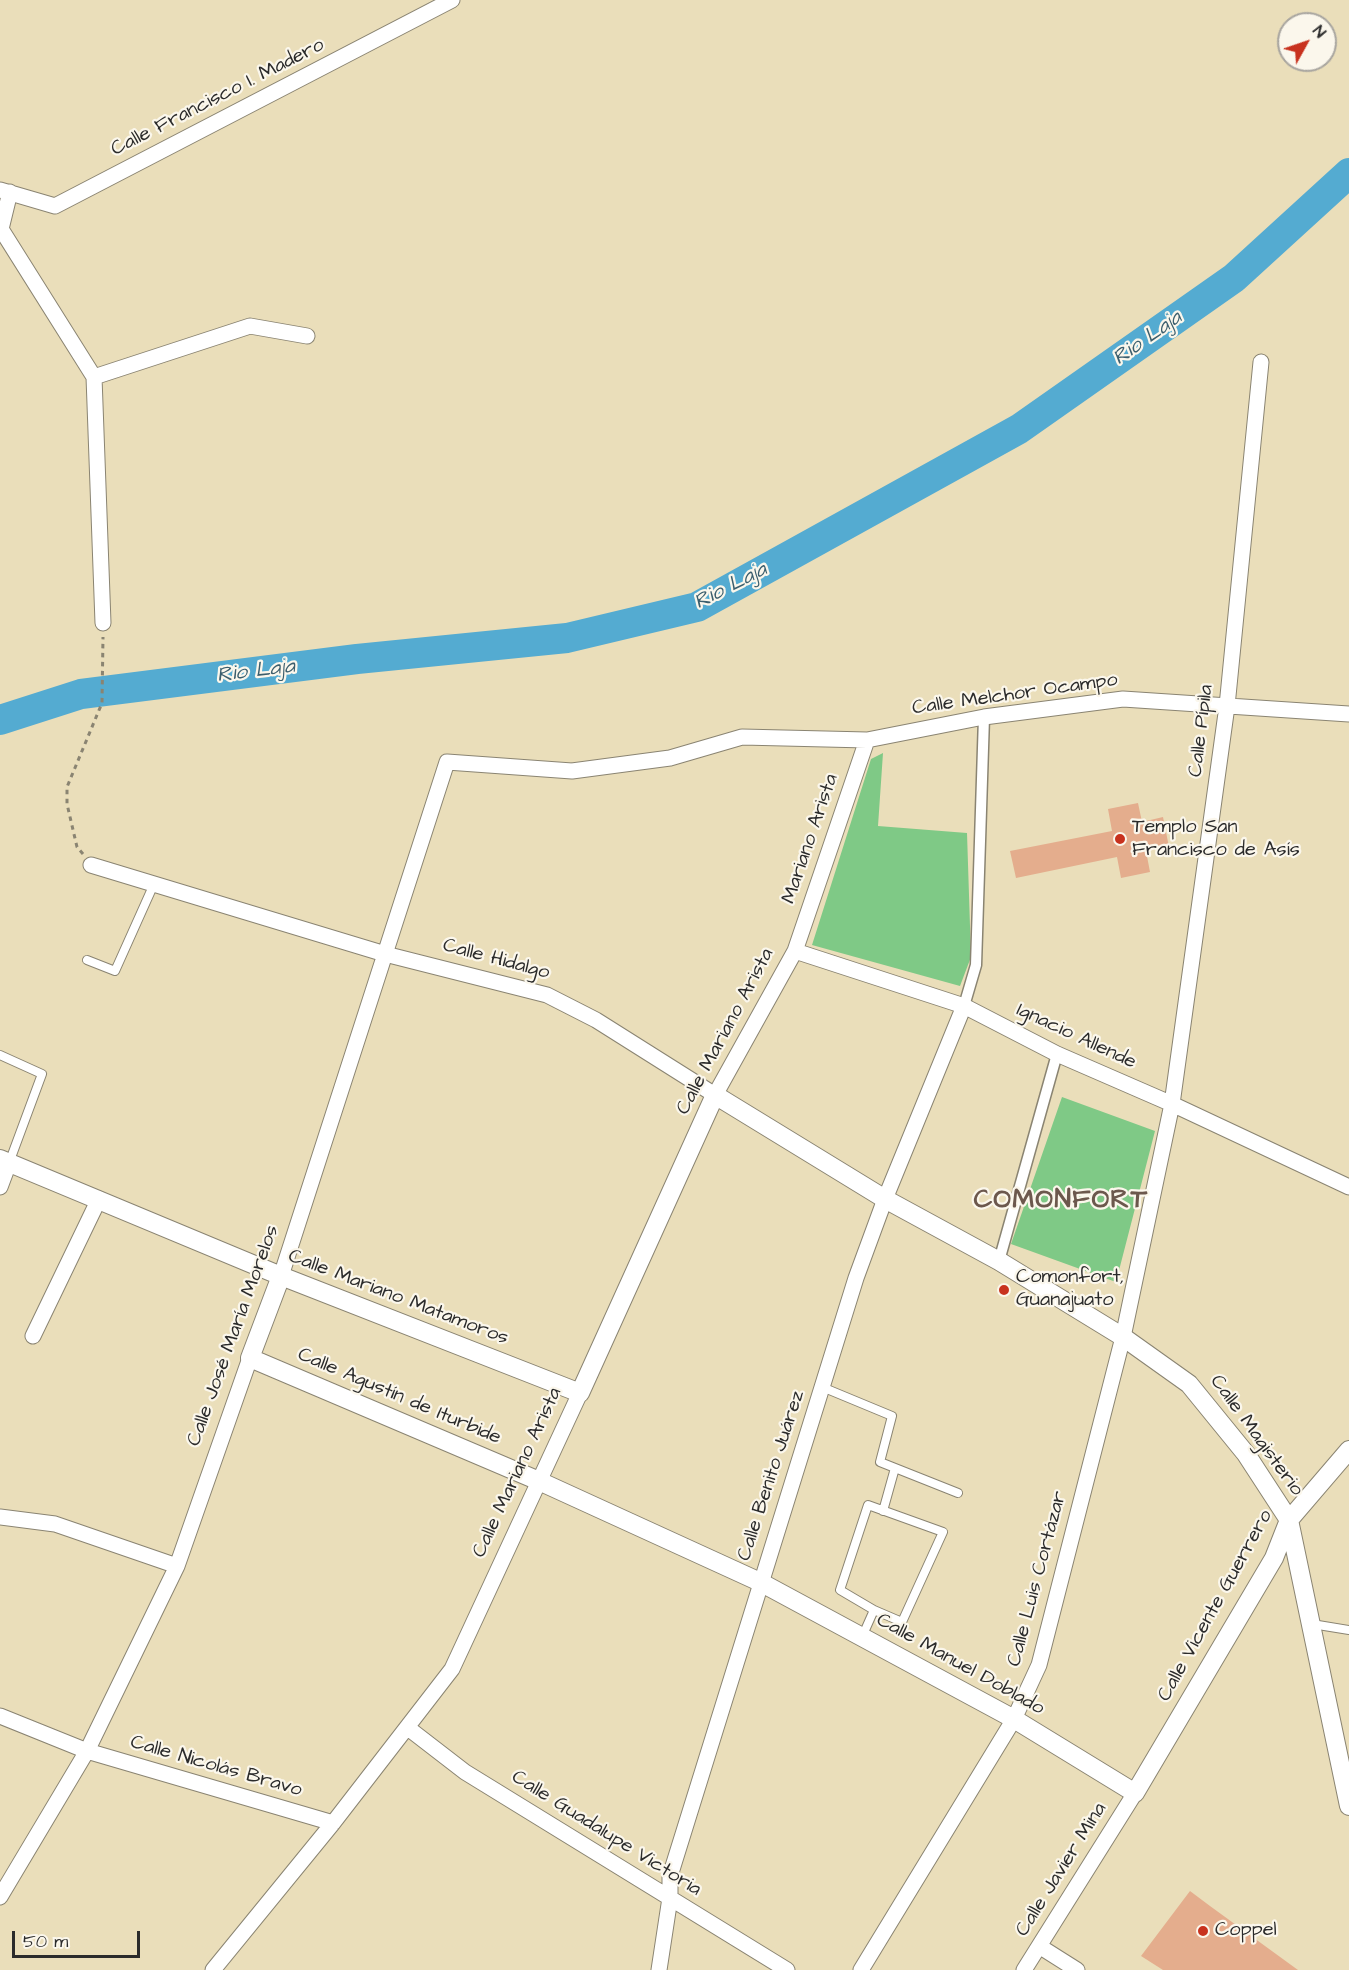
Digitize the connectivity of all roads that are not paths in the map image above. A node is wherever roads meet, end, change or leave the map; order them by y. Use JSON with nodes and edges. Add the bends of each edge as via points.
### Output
{"nodes":[{"id":1,"x":449,"y":1,"type":"edge"},
{"id":2,"x":5,"y":191,"type":"edge"},
{"id":3,"x":307,"y":336,"type":"dead end"},
{"id":4,"x":1261,"y":363,"type":"dead end"},
{"id":5,"x":94,"y":377,"type":"junction"},
{"id":6,"x":103,"y":623,"type":"road end"},
{"id":7,"x":1227,"y":705,"type":"junction"},
{"id":8,"x":1349,"y":714,"type":"edge"},
{"id":9,"x":984,"y":717,"type":"junction"},
{"id":10,"x":867,"y":740,"type":"junction"},
{"id":11,"x":447,"y":762,"type":"joint"},
{"id":12,"x":91,"y":865,"type":"road end"},
{"id":13,"x":154,"y":884,"type":"junction"},
{"id":14,"x":795,"y":951,"type":"junction"},
{"id":15,"x":385,"y":954,"type":"junction"},
{"id":16,"x":87,"y":960,"type":"dead end"},
{"id":17,"x":964,"y":1006,"type":"junction"},
{"id":18,"x":1057,"y":1054,"type":"junction"},
{"id":19,"x":0,"y":1055,"type":"edge"},
{"id":20,"x":715,"y":1095,"type":"junction"},
{"id":21,"x":1172,"y":1104,"type":"junction"},
{"id":22,"x":5,"y":1161,"type":"edge"},
{"id":23,"x":0,"y":1187,"type":"edge"},
{"id":24,"x":1349,"y":1187,"type":"edge"},
{"id":25,"x":99,"y":1199,"type":"junction"},
{"id":26,"x":885,"y":1199,"type":"junction"},
{"id":27,"x":999,"y":1261,"type":"junction"},
{"id":28,"x":281,"y":1276,"type":"junction"},
{"id":29,"x":33,"y":1336,"type":"dead end"},
{"id":30,"x":1123,"y":1337,"type":"junction"},
{"id":31,"x":250,"y":1358,"type":"junction"},
{"id":32,"x":822,"y":1387,"type":"junction"},
{"id":33,"x":580,"y":1393,"type":"junction"},
{"id":34,"x":1349,"y":1450,"type":"edge"},
{"id":35,"x":895,"y":1468,"type":"junction"},
{"id":36,"x":539,"y":1481,"type":"junction"},
{"id":37,"x":958,"y":1493,"type":"dead end"},
{"id":38,"x":883,"y":1511,"type":"junction"},
{"id":39,"x":0,"y":1517,"type":"edge"},
{"id":40,"x":1289,"y":1520,"type":"junction"},
{"id":41,"x":177,"y":1566,"type":"junction"},
{"id":42,"x":760,"y":1582,"type":"junction"},
{"id":43,"x":874,"y":1610,"type":"junction"},
{"id":44,"x":1311,"y":1624,"type":"junction"},
{"id":45,"x":1349,"y":1630,"type":"edge"},
{"id":46,"x":862,"y":1637,"type":"junction"},
{"id":47,"x":0,"y":1716,"type":"edge"},
{"id":48,"x":1014,"y":1719,"type":"junction"},
{"id":49,"x":408,"y":1728,"type":"junction"},
{"id":50,"x":87,"y":1751,"type":"junction"},
{"id":51,"x":1135,"y":1793,"type":"junction"},
{"id":52,"x":1349,"y":1806,"type":"edge"},
{"id":53,"x":333,"y":1823,"type":"junction"},
{"id":54,"x":0,"y":1897,"type":"edge"},
{"id":55,"x":670,"y":1898,"type":"junction"},
{"id":56,"x":1039,"y":1946,"type":"junction"},
{"id":57,"x":213,"y":1970,"type":"edge"},
{"id":58,"x":659,"y":1970,"type":"edge"},
{"id":59,"x":787,"y":1970,"type":"edge"},
{"id":60,"x":861,"y":1970,"type":"edge"},
{"id":61,"x":1024,"y":1970,"type":"edge"},
{"id":62,"x":1077,"y":1970,"type":"edge"}],
"edges":[{"from":1,"to":2,"type":"street","name":"Calle Francisco I. Madero","via":[[55,206]]},
{"from":2,"to":5,"type":"street","via":[[1,229]]},
{"from":3,"to":5,"type":"street","via":[[250,326]]},
{"from":4,"to":7,"type":"street","name":"Calle Pípila"},
{"from":5,"to":6,"type":"street"},
{"from":7,"to":8,"type":"street","name":"Calle Melchor Ocampo"},
{"from":7,"to":9,"type":"street","name":"Calle Melchor Ocampo","via":[[1123,699]]},
{"from":7,"to":21,"type":"street","name":"Calle Pípila"},
{"from":9,"to":10,"type":"street","name":"Calle Melchor Ocampo"},
{"from":9,"to":17,"type":"street","via":[[976,965]]},
{"from":10,"to":11,"type":"street","name":"Calle Melchor Ocampo","via":[[742,737],[670,758],[572,771]]},
{"from":10,"to":14,"type":"street","name":"Mariano Arista"},
{"from":11,"to":15,"type":"street","name":"Calle José María Morelos"},
{"from":12,"to":13,"type":"street","name":"Calle Hidalgo"},
{"from":13,"to":15,"type":"street","name":"Calle Hidalgo"},
{"from":13,"to":16,"type":"lane","via":[[115,971]]},
{"from":14,"to":17,"type":"street","name":"Ignacio Allende"},
{"from":14,"to":20,"type":"street","name":"Calle Mariano Arista"},
{"from":15,"to":20,"type":"street","name":"Calle Hidalgo","via":[[547,995],[596,1020]]},
{"from":15,"to":28,"type":"street","name":"Calle José María Morelos"},
{"from":17,"to":18,"type":"street","name":"Ignacio Allende"},
{"from":17,"to":26,"type":"street","name":"Calle Benito Juárez"},
{"from":18,"to":21,"type":"street","name":"Ignacio Allende"},
{"from":18,"to":27,"type":"street"},
{"from":19,"to":22,"type":"lane","via":[[42,1074]]},
{"from":20,"to":26,"type":"street","name":"Calle Hidalgo"},
{"from":20,"to":33,"type":"street","name":"Calle Mariano Arista"},
{"from":21,"to":24,"type":"street","name":"Ignacio Allende"},
{"from":21,"to":30,"type":"street","name":"Calle Pípila"},
{"from":22,"to":23,"type":"street"},
{"from":22,"to":25,"type":"street","name":"Calle Mariano Matamoros"},
{"from":25,"to":28,"type":"street","name":"Calle Mariano Matamoros"},
{"from":25,"to":29,"type":"street"},
{"from":26,"to":27,"type":"street","name":"Calle Hidalgo"},
{"from":26,"to":32,"type":"street","name":"Calle Benito Juárez"},
{"from":27,"to":30,"type":"street","name":"Calle Magisterio"},
{"from":28,"to":31,"type":"street","name":"Calle José María Morelos"},
{"from":28,"to":33,"type":"street","name":"Calle Mariano Matamoros"},
{"from":30,"to":40,"type":"street","name":"Calle Magisterio","via":[[1189,1384],[1246,1454]]},
{"from":30,"to":48,"type":"street","name":"Calle Luis Cortázar","via":[[1039,1665]]},
{"from":31,"to":36,"type":"street","name":"Calle Agustín de Iturbide"},
{"from":31,"to":41,"type":"street","name":"Calle José María Morelos"},
{"from":32,"to":35,"type":"lane","via":[[892,1416],[880,1462]]},
{"from":32,"to":42,"type":"street","name":"Calle Benito Juárez"},
{"from":33,"to":36,"type":"street","name":"Calle Mariano Arista"},
{"from":34,"to":40,"type":"street","name":"Calle Vicente Guerrero"},
{"from":35,"to":37,"type":"lane"},
{"from":35,"to":38,"type":"lane"},
{"from":36,"to":42,"type":"street","name":"Calle Agustín de Iturbide"},
{"from":36,"to":49,"type":"street","name":"Calle Mariano Arista","via":[[452,1669]]},
{"from":38,"to":43,"type":"lane","via":[[868,1505],[840,1590]]},
{"from":38,"to":43,"type":"lane","via":[[943,1532],[902,1622]]},
{"from":39,"to":41,"type":"street","via":[[55,1524]]},
{"from":40,"to":44,"type":"street","name":"Calle Magisterio"},
{"from":40,"to":51,"type":"street","name":"Calle Vicente Guerrero","via":[[1274,1558]]},
{"from":41,"to":50,"type":"street","name":"Calle José María Morelos"},
{"from":42,"to":46,"type":"street","name":"Calle Manuel Doblado"},
{"from":42,"to":55,"type":"street","name":"Calle Benito Juárez","via":[[670,1876]]},
{"from":43,"to":46,"type":"lane"},
{"from":44,"to":45,"type":"lane"},
{"from":44,"to":52,"type":"street","name":"Calle Magisterio"},
{"from":46,"to":48,"type":"street","name":"Calle Manuel Doblado"},
{"from":47,"to":50,"type":"street","name":"Calle Nicolás Bravo"},
{"from":48,"to":51,"type":"street","name":"Calle Manuel Doblado"},
{"from":48,"to":60,"type":"street","name":"Calle Luis Cortázar"},
{"from":49,"to":53,"type":"street","name":"Calle Mariano Arista"},
{"from":49,"to":55,"type":"street","name":"Calle Guadalupe Victoria","via":[[465,1772]]},
{"from":50,"to":53,"type":"street","name":"Calle Nicolás Bravo"},
{"from":50,"to":54,"type":"street","name":"Calle José María Morelos"},
{"from":51,"to":56,"type":"street","name":"Calle Javier Mina"},
{"from":53,"to":57,"type":"street","name":"Calle Mariano Arista"},
{"from":55,"to":58,"type":"street","name":"Calle Benito Juárez"},
{"from":55,"to":59,"type":"street","name":"Calle Guadalupe Victoria"},
{"from":56,"to":61,"type":"street","name":"Calle Javier Mina"},
{"from":56,"to":62,"type":"street"}]}
